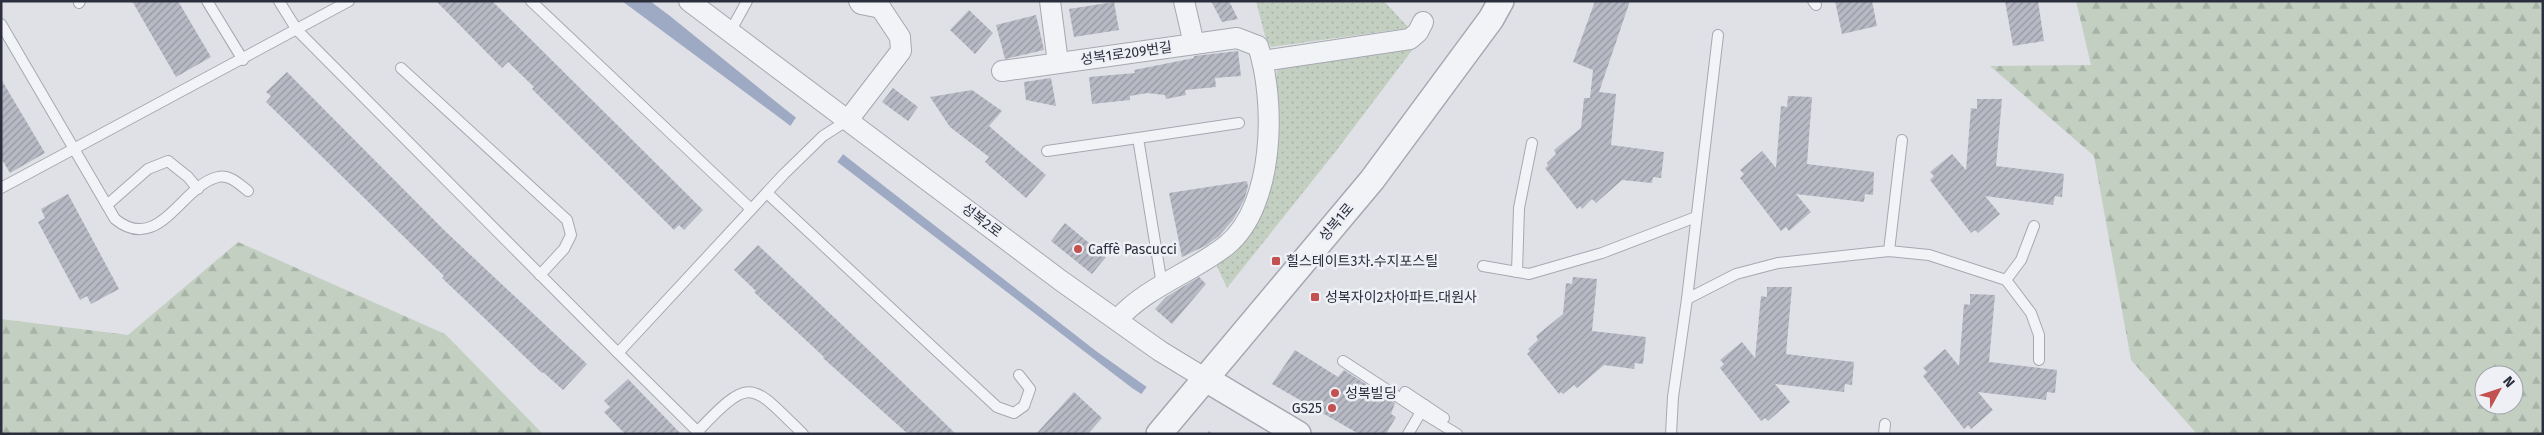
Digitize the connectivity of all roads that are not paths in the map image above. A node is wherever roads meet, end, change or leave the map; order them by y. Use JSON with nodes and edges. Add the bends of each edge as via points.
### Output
{"nodes":[{"id":1,"x":207,"y":1,"type":"edge"},
{"id":2,"x":279,"y":1,"type":"edge"},
{"id":3,"x":349,"y":1,"type":"edge"},
{"id":4,"x":531,"y":1,"type":"edge"},
{"id":5,"x":689,"y":1,"type":"edge"},
{"id":6,"x":747,"y":1,"type":"edge"},
{"id":7,"x":859,"y":1,"type":"edge"},
{"id":8,"x":1050,"y":1,"type":"edge"},
{"id":9,"x":1184,"y":1,"type":"edge"},
{"id":10,"x":1501,"y":1,"type":"edge"},
{"id":11,"x":879,"y":5,"type":"edge"},
{"id":12,"x":1423,"y":22,"type":"dead end"},
{"id":13,"x":1,"y":24,"type":"edge"},
{"id":14,"x":297,"y":30,"type":"junction"},
{"id":15,"x":730,"y":32,"type":"junction"},
{"id":16,"x":1718,"y":34,"type":"dead end"},
{"id":17,"x":1194,"y":44,"type":"junction"},
{"id":18,"x":243,"y":60,"type":"junction"},
{"id":19,"x":1263,"y":61,"type":"junction"},
{"id":20,"x":1058,"y":63,"type":"junction"},
{"id":21,"x":402,"y":68,"type":"dead end"},
{"id":22,"x":1002,"y":72,"type":"dead end"},
{"id":23,"x":848,"y":120,"type":"junction"},
{"id":24,"x":1239,"y":123,"type":"dead end"},
{"id":25,"x":1138,"y":138,"type":"junction"},
{"id":26,"x":1902,"y":140,"type":"dead end"},
{"id":27,"x":1532,"y":143,"type":"dead end"},
{"id":28,"x":74,"y":149,"type":"junction"},
{"id":29,"x":1047,"y":151,"type":"dead end"},
{"id":30,"x":1,"y":188,"type":"edge"},
{"id":31,"x":198,"y":189,"type":"junction"},
{"id":32,"x":248,"y":191,"type":"dead end"},
{"id":33,"x":767,"y":193,"type":"junction"},
{"id":34,"x":107,"y":205,"type":"junction"},
{"id":35,"x":751,"y":209,"type":"junction"},
{"id":36,"x":1696,"y":217,"type":"junction"},
{"id":37,"x":2034,"y":226,"type":"dead end"},
{"id":38,"x":1889,"y":251,"type":"junction"},
{"id":39,"x":1483,"y":266,"type":"dead end"},
{"id":40,"x":1517,"y":272,"type":"junction"},
{"id":41,"x":540,"y":275,"type":"junction"},
{"id":42,"x":2006,"y":280,"type":"junction"},
{"id":43,"x":1162,"y":285,"type":"junction"},
{"id":44,"x":1687,"y":299,"type":"junction"},
{"id":45,"x":1117,"y":320,"type":"junction"},
{"id":46,"x":618,"y":353,"type":"junction"},
{"id":47,"x":2039,"y":360,"type":"dead end"},
{"id":48,"x":1343,"y":361,"type":"dead end"},
{"id":49,"x":1019,"y":375,"type":"dead end"},
{"id":50,"x":1198,"y":388,"type":"junction"},
{"id":51,"x":1405,"y":392,"type":"dead end"},
{"id":52,"x":1423,"y":409,"type":"junction"},
{"id":53,"x":1444,"y":418,"type":"dead end"},
{"id":54,"x":699,"y":432,"type":"edge"},
{"id":55,"x":1160,"y":433,"type":"edge"},
{"id":56,"x":803,"y":434,"type":"edge"},
{"id":57,"x":1298,"y":434,"type":"edge"},
{"id":58,"x":1408,"y":434,"type":"edge"},
{"id":59,"x":1457,"y":434,"type":"edge"},
{"id":60,"x":1671,"y":434,"type":"edge"}],
"edges":[{"from":1,"to":18,"type":"lane"},
{"from":2,"to":14,"type":"lane"},
{"from":3,"to":14,"type":"lane"},
{"from":4,"to":35,"type":"lane"},
{"from":5,"to":15,"type":"street","name":"성복2로"},
{"from":6,"to":15,"type":"lane"},
{"from":7,"to":11,"type":"street"},
{"from":8,"to":20,"type":"street"},
{"from":9,"to":17,"type":"street"},
{"from":10,"to":50,"type":"street","name":"성복1로","via":[[1492,20],[1372,180]]},
{"from":11,"to":23,"type":"street","via":[[900,37],[901,50]]},
{"from":12,"to":19,"type":"street","via":[[1410,39]]},
{"from":13,"to":28,"type":"lane"},
{"from":14,"to":18,"type":"lane"},
{"from":14,"to":41,"type":"lane"},
{"from":15,"to":23,"type":"street","name":"성복2로"},
{"from":16,"to":36,"type":"lane"},
{"from":17,"to":19,"type":"street","name":"성복1로209번길","via":[[1237,38],[1258,46]]},
{"from":17,"to":20,"type":"street","name":"성복1로209번길"},
{"from":18,"to":28,"type":"lane"},
{"from":19,"to":43,"type":"street","name":"성복1로209번길","via":[[1269,94],[1268,144],[1261,184],[1244,226],[1227,244]]},
{"from":20,"to":22,"type":"street","name":"성복1로209번길"},
{"from":21,"to":41,"type":"lane","via":[[567,220],[571,236],[564,249]]},
{"from":23,"to":33,"type":"lane","via":[[823,136]]},
{"from":23,"to":45,"type":"street","name":"성복2로"},
{"from":24,"to":25,"type":"lane"},
{"from":25,"to":29,"type":"lane"},
{"from":25,"to":43,"type":"lane"},
{"from":26,"to":38,"type":"lane"},
{"from":27,"to":40,"type":"lane","via":[[1519,208]]},
{"from":28,"to":30,"type":"lane"},
{"from":28,"to":34,"type":"lane"},
{"from":31,"to":32,"type":"lane","via":[[220,176],[235,180]]},
{"from":31,"to":34,"type":"lane","via":[[158,224],[140,229],[126,228],[115,219]]},
{"from":31,"to":34,"type":"lane","via":[[168,161],[148,169]]},
{"from":33,"to":35,"type":"lane"},
{"from":33,"to":49,"type":"lane","via":[[997,406],[1014,413],[1024,406],[1030,389]]},
{"from":35,"to":46,"type":"lane"},
{"from":36,"to":40,"type":"lane","via":[[1602,253],[1529,274]]},
{"from":36,"to":44,"type":"lane"},
{"from":37,"to":42,"type":"lane","via":[[2022,260]]},
{"from":38,"to":42,"type":"lane","via":[[1929,255]]},
{"from":38,"to":44,"type":"lane","via":[[1778,263],[1736,274]]},
{"from":39,"to":40,"type":"lane"},
{"from":41,"to":46,"type":"lane"},
{"from":42,"to":47,"type":"lane","via":[[2031,313],[2039,335]]},
{"from":43,"to":45,"type":"street","via":[[1131,304]]},
{"from":44,"to":60,"type":"lane"},
{"from":45,"to":50,"type":"street","name":"성복2로"},
{"from":46,"to":54,"type":"lane"},
{"from":48,"to":52,"type":"lane"},
{"from":50,"to":55,"type":"street","name":"성복1로"},
{"from":50,"to":57,"type":"street","name":"성복2로"},
{"from":51,"to":52,"type":"lane"},
{"from":52,"to":53,"type":"lane"},
{"from":52,"to":58,"type":"lane"},
{"from":52,"to":59,"type":"lane"},
{"from":54,"to":56,"type":"lane","via":[[733,396],[753,391],[765,397]]}]}
